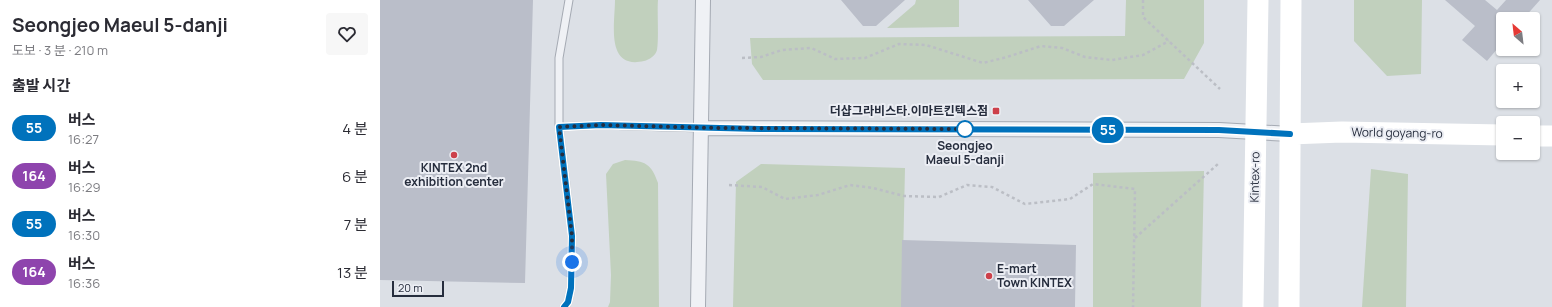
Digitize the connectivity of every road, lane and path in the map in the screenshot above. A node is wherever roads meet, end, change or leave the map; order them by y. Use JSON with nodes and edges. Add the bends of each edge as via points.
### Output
{"nodes":[{"id":1,"x":569,"y":0,"type":"edge"},
{"id":2,"x":703,"y":0,"type":"edge"},
{"id":3,"x":1143,"y":0,"type":"edge"},
{"id":4,"x":1258,"y":0,"type":"edge"},
{"id":5,"x":1291,"y":0,"type":"edge"},
{"id":6,"x":1169,"y":41,"type":"junction"},
{"id":7,"x":742,"y":58,"type":"dead end"},
{"id":8,"x":1220,"y":89,"type":"dead end"},
{"id":9,"x":559,"y":127,"type":"junction"},
{"id":10,"x":702,"y":128,"type":"junction"},
{"id":11,"x":1256,"y":131,"type":"junction"},
{"id":12,"x":1290,"y":134,"type":"junction"},
{"id":13,"x":1496,"y":135,"type":"edge"},
{"id":14,"x":1540,"y":136,"type":"edge"},
{"id":15,"x":1552,"y":136,"type":"edge"},
{"id":16,"x":1219,"y":164,"type":"dead end"},
{"id":17,"x":729,"y":185,"type":"dead end"},
{"id":18,"x":1134,"y":239,"type":"junction"},
{"id":19,"x":564,"y":307,"type":"edge"},
{"id":20,"x":698,"y":307,"type":"edge"},
{"id":21,"x":1133,"y":307,"type":"edge"},
{"id":22,"x":1253,"y":307,"type":"edge"},
{"id":23,"x":1289,"y":307,"type":"edge"}],
"edges":[{"from":1,"to":9,"type":"lane","via":[[559,58]]},
{"from":2,"to":10,"type":"street"},
{"from":3,"to":6,"type":"path","via":[[1143,17]]},
{"from":4,"to":11,"type":"main road","name":"Kintex-ro"},
{"from":5,"to":12,"type":"main road"},
{"from":6,"to":7,"type":"path","via":[[1143,55],[1112,60],[1085,57],[1062,48],[1041,46],[983,63],[926,45],[899,44],[865,58],[835,59],[811,48],[782,50],[762,57]]},
{"from":6,"to":8,"type":"path"},
{"from":9,"to":10,"type":"lane","via":[[601,125]]},
{"from":9,"to":19,"type":"lane","via":[[572,236],[571,288],[568,302]]},
{"from":10,"to":11,"type":"street"},
{"from":10,"to":20,"type":"street"},
{"from":11,"to":12,"type":"street"},
{"from":11,"to":22,"type":"main road","name":"Kintex-ro"},
{"from":12,"to":13,"type":"main road","name":"World goyang-ro","via":[[1342,132]]},
{"from":12,"to":23,"type":"main road"},
{"from":14,"to":15,"type":"main road"},
{"from":16,"to":18,"type":"path"},
{"from":17,"to":18,"type":"path","via":[[762,187],[785,199],[818,195],[850,185],[904,196],[940,197],[967,185],[992,187],[1025,204],[1070,199],[1093,184],[1135,189]]},
{"from":18,"to":21,"type":"path"}]}
